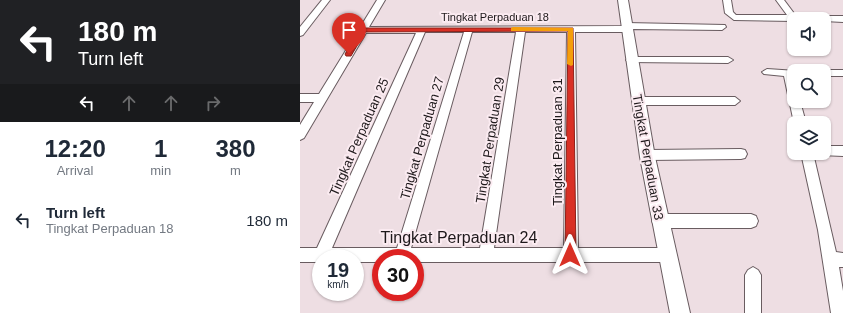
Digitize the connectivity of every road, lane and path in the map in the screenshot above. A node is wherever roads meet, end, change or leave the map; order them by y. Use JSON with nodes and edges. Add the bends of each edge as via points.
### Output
{"nodes":[{"id":1,"x":326,"y":0,"type":"edge"},
{"id":2,"x":381,"y":0,"type":"edge"},
{"id":3,"x":623,"y":0,"type":"edge"},
{"id":4,"x":727,"y":0,"type":"edge"},
{"id":5,"x":780,"y":0,"type":"edge"},
{"id":6,"x":789,"y":12,"type":"edge"},
{"id":7,"x":787,"y":18,"type":"edge"},
{"id":8,"x":831,"y":19,"type":"edge"},
{"id":9,"x":843,"y":19,"type":"edge"},
{"id":10,"x":722,"y":27,"type":"dead end"},
{"id":11,"x":627,"y":28,"type":"junction"},
{"id":12,"x":521,"y":29,"type":"junction"},
{"id":13,"x":571,"y":29,"type":"junction"},
{"id":14,"x":363,"y":30,"type":"junction"},
{"id":15,"x":422,"y":30,"type":"junction"},
{"id":16,"x":468,"y":30,"type":"junction"},
{"id":17,"x":300,"y":33,"type":"edge"},
{"id":18,"x":631,"y":60,"type":"junction"},
{"id":19,"x":728,"y":60,"type":"dead end"},
{"id":20,"x":767,"y":72,"type":"dead end"},
{"id":21,"x":787,"y":73,"type":"edge"},
{"id":22,"x":831,"y":73,"type":"edge"},
{"id":23,"x":843,"y":74,"type":"edge"},
{"id":24,"x":300,"y":98,"type":"edge"},
{"id":25,"x":323,"y":98,"type":"junction"},
{"id":26,"x":638,"y":101,"type":"junction"},
{"id":27,"x":735,"y":101,"type":"dead end"},
{"id":28,"x":300,"y":135,"type":"edge"},
{"id":29,"x":831,"y":151,"type":"edge"},
{"id":30,"x":843,"y":151,"type":"edge"},
{"id":31,"x":741,"y":154,"type":"dead end"},
{"id":32,"x":648,"y":156,"type":"junction"},
{"id":33,"x":809,"y":160,"type":"edge"},
{"id":34,"x":659,"y":221,"type":"junction"},
{"id":35,"x":751,"y":222,"type":"dead end"},
{"id":36,"x":324,"y":249,"type":"edge"},
{"id":37,"x":404,"y":249,"type":"edge"},
{"id":38,"x":300,"y":255,"type":"edge"},
{"id":39,"x":312,"y":255,"type":"edge"},
{"id":40,"x":424,"y":255,"type":"edge"},
{"id":41,"x":486,"y":255,"type":"junction"},
{"id":42,"x":570,"y":255,"type":"junction"},
{"id":43,"x":667,"y":255,"type":"junction"},
{"id":44,"x":837,"y":259,"type":"edge"},
{"id":45,"x":753,"y":275,"type":"dead end"},
{"id":46,"x":680,"y":313,"type":"edge"},
{"id":47,"x":753,"y":313,"type":"edge"},
{"id":48,"x":839,"y":313,"type":"edge"}],
"edges":[{"from":1,"to":17,"type":"street"},
{"from":2,"to":14,"type":"street"},
{"from":3,"to":11,"type":"street","name":"Tingkat Perpaduan 33"},
{"from":4,"to":7,"type":"street","via":[[729,13],[734,17]]},
{"from":5,"to":6,"type":"street"},
{"from":8,"to":9,"type":"street"},
{"from":10,"to":11,"type":"street","name":"Tingkat Perpaduan 18"},
{"from":11,"to":13,"type":"street","name":"Tingkat Perpaduan 18"},
{"from":11,"to":18,"type":"street","name":"Tingkat Perpaduan 33"},
{"from":12,"to":13,"type":"street","name":"Tingkat Perpaduan 18"},
{"from":12,"to":16,"type":"street","name":"Tingkat Perpaduan 18"},
{"from":12,"to":41,"type":"street","name":"Tingkat Perpaduan 29"},
{"from":13,"to":42,"type":"street","name":"Tingkat Perpaduan 31"},
{"from":14,"to":15,"type":"street","name":"Tingkat Perpaduan 18"},
{"from":14,"to":25,"type":"street"},
{"from":15,"to":16,"type":"street","name":"Tingkat Perpaduan 18"},
{"from":15,"to":36,"type":"street","name":"Tingkat Perpaduan 25"},
{"from":16,"to":37,"type":"street","name":"Tingkat Perpaduan 27"},
{"from":18,"to":19,"type":"street"},
{"from":18,"to":26,"type":"street","name":"Tingkat Perpaduan 33"},
{"from":20,"to":21,"type":"street"},
{"from":22,"to":23,"type":"street"},
{"from":24,"to":25,"type":"street"},
{"from":25,"to":28,"type":"street"},
{"from":26,"to":27,"type":"street"},
{"from":26,"to":32,"type":"street","name":"Tingkat Perpaduan 33"},
{"from":29,"to":30,"type":"street"},
{"from":31,"to":32,"type":"street"},
{"from":32,"to":34,"type":"street","name":"Tingkat Perpaduan 33"},
{"from":33,"to":44,"type":"street"},
{"from":34,"to":35,"type":"street"},
{"from":34,"to":43,"type":"street","name":"Tingkat Perpaduan 33"},
{"from":38,"to":39,"type":"street","name":"Tingkat Perpaduan 24"},
{"from":40,"to":41,"type":"street","name":"Tingkat Perpaduan 24"},
{"from":41,"to":42,"type":"street","name":"Tingkat Perpaduan 24"},
{"from":42,"to":43,"type":"street","name":"Tingkat Perpaduan 24"},
{"from":43,"to":46,"type":"street","name":"Tingkat Perpaduan 33"},
{"from":44,"to":48,"type":"street"},
{"from":45,"to":47,"type":"street"}]}
